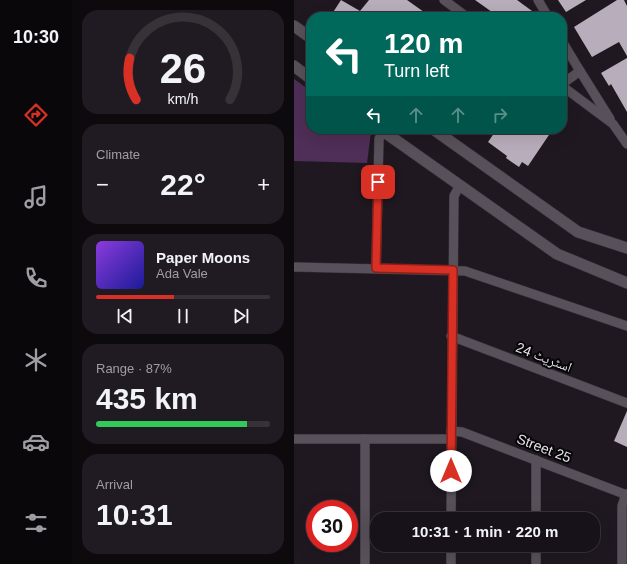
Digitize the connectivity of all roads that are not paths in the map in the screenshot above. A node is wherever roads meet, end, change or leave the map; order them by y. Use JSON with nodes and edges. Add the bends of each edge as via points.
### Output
{"nodes":[{"id":1,"x":444,"y":0,"type":"edge"},
{"id":2,"x":538,"y":0,"type":"edge"},
{"id":3,"x":460,"y":12,"type":"edge"},
{"id":4,"x":545,"y":12,"type":"edge"},
{"id":5,"x":294,"y":26,"type":"edge"},
{"id":6,"x":306,"y":34,"type":"edge"},
{"id":7,"x":567,"y":49,"type":"edge"},
{"id":8,"x":294,"y":66,"type":"edge"},
{"id":9,"x":580,"y":71,"type":"junction"},
{"id":10,"x":306,"y":75,"type":"edge"},
{"id":11,"x":567,"y":81,"type":"edge"},
{"id":12,"x":567,"y":89,"type":"edge"},
{"id":13,"x":613,"y":124,"type":"junction"},
{"id":14,"x":381,"y":134,"type":"edge"},
{"id":15,"x":388,"y":134,"type":"edge"},
{"id":16,"x":440,"y":134,"type":"edge"},
{"id":17,"x":627,"y":144,"type":"edge"},
{"id":18,"x":460,"y":185,"type":"junction"},
{"id":19,"x":627,"y":248,"type":"edge"},
{"id":20,"x":294,"y":267,"type":"edge"},
{"id":21,"x":376,"y":268,"type":"junction"},
{"id":22,"x":453,"y":270,"type":"junction"},
{"id":23,"x":627,"y":283,"type":"edge"},
{"id":24,"x":627,"y":326,"type":"edge"},
{"id":25,"x":451,"y":336,"type":"junction"},
{"id":26,"x":627,"y":403,"type":"edge"},
{"id":27,"x":451,"y":435,"type":"junction"},
{"id":28,"x":294,"y":439,"type":"edge"},
{"id":29,"x":365,"y":439,"type":"junction"},
{"id":30,"x":536,"y":460,"type":"junction"},
{"id":31,"x":626,"y":494,"type":"edge"},
{"id":32,"x":451,"y":512,"type":"edge"},
{"id":33,"x":536,"y":512,"type":"edge"},
{"id":34,"x":451,"y":552,"type":"edge"},
{"id":35,"x":536,"y":552,"type":"edge"},
{"id":36,"x":365,"y":564,"type":"edge"},
{"id":37,"x":451,"y":564,"type":"edge"},
{"id":38,"x":536,"y":564,"type":"edge"},
{"id":39,"x":622,"y":564,"type":"edge"}],
"edges":[{"from":1,"to":3,"type":"street"},
{"from":2,"to":4,"type":"street"},
{"from":5,"to":6,"type":"street"},
{"from":7,"to":9,"type":"street"},
{"from":8,"to":10,"type":"street"},
{"from":9,"to":11,"type":"street"},
{"from":9,"to":13,"type":"street"},
{"from":12,"to":13,"type":"street"},
{"from":13,"to":17,"type":"street"},
{"from":14,"to":21,"type":"street"},
{"from":15,"to":18,"type":"street"},
{"from":16,"to":19,"type":"street","via":[[578,232]]},
{"from":18,"to":22,"type":"street","via":[[454,196]]},
{"from":18,"to":23,"type":"street","via":[[557,254]]},
{"from":20,"to":21,"type":"street"},
{"from":21,"to":22,"type":"street"},
{"from":22,"to":24,"type":"street","via":[[465,271]]},
{"from":22,"to":25,"type":"street"},
{"from":25,"to":26,"type":"street","name":"اسٹریٹ 24"},
{"from":25,"to":27,"type":"street"},
{"from":27,"to":29,"type":"street","name":"Street 25"},
{"from":27,"to":30,"type":"street","name":"Street 25","via":[[462,432]]},
{"from":27,"to":32,"type":"street"},
{"from":28,"to":29,"type":"street","name":"Street 25"},
{"from":29,"to":36,"type":"street"},
{"from":30,"to":31,"type":"street","name":"Street 25"},
{"from":30,"to":33,"type":"street"},
{"from":31,"to":39,"type":"street","via":[[622,506]]},
{"from":34,"to":37,"type":"street"},
{"from":35,"to":38,"type":"street"}]}
